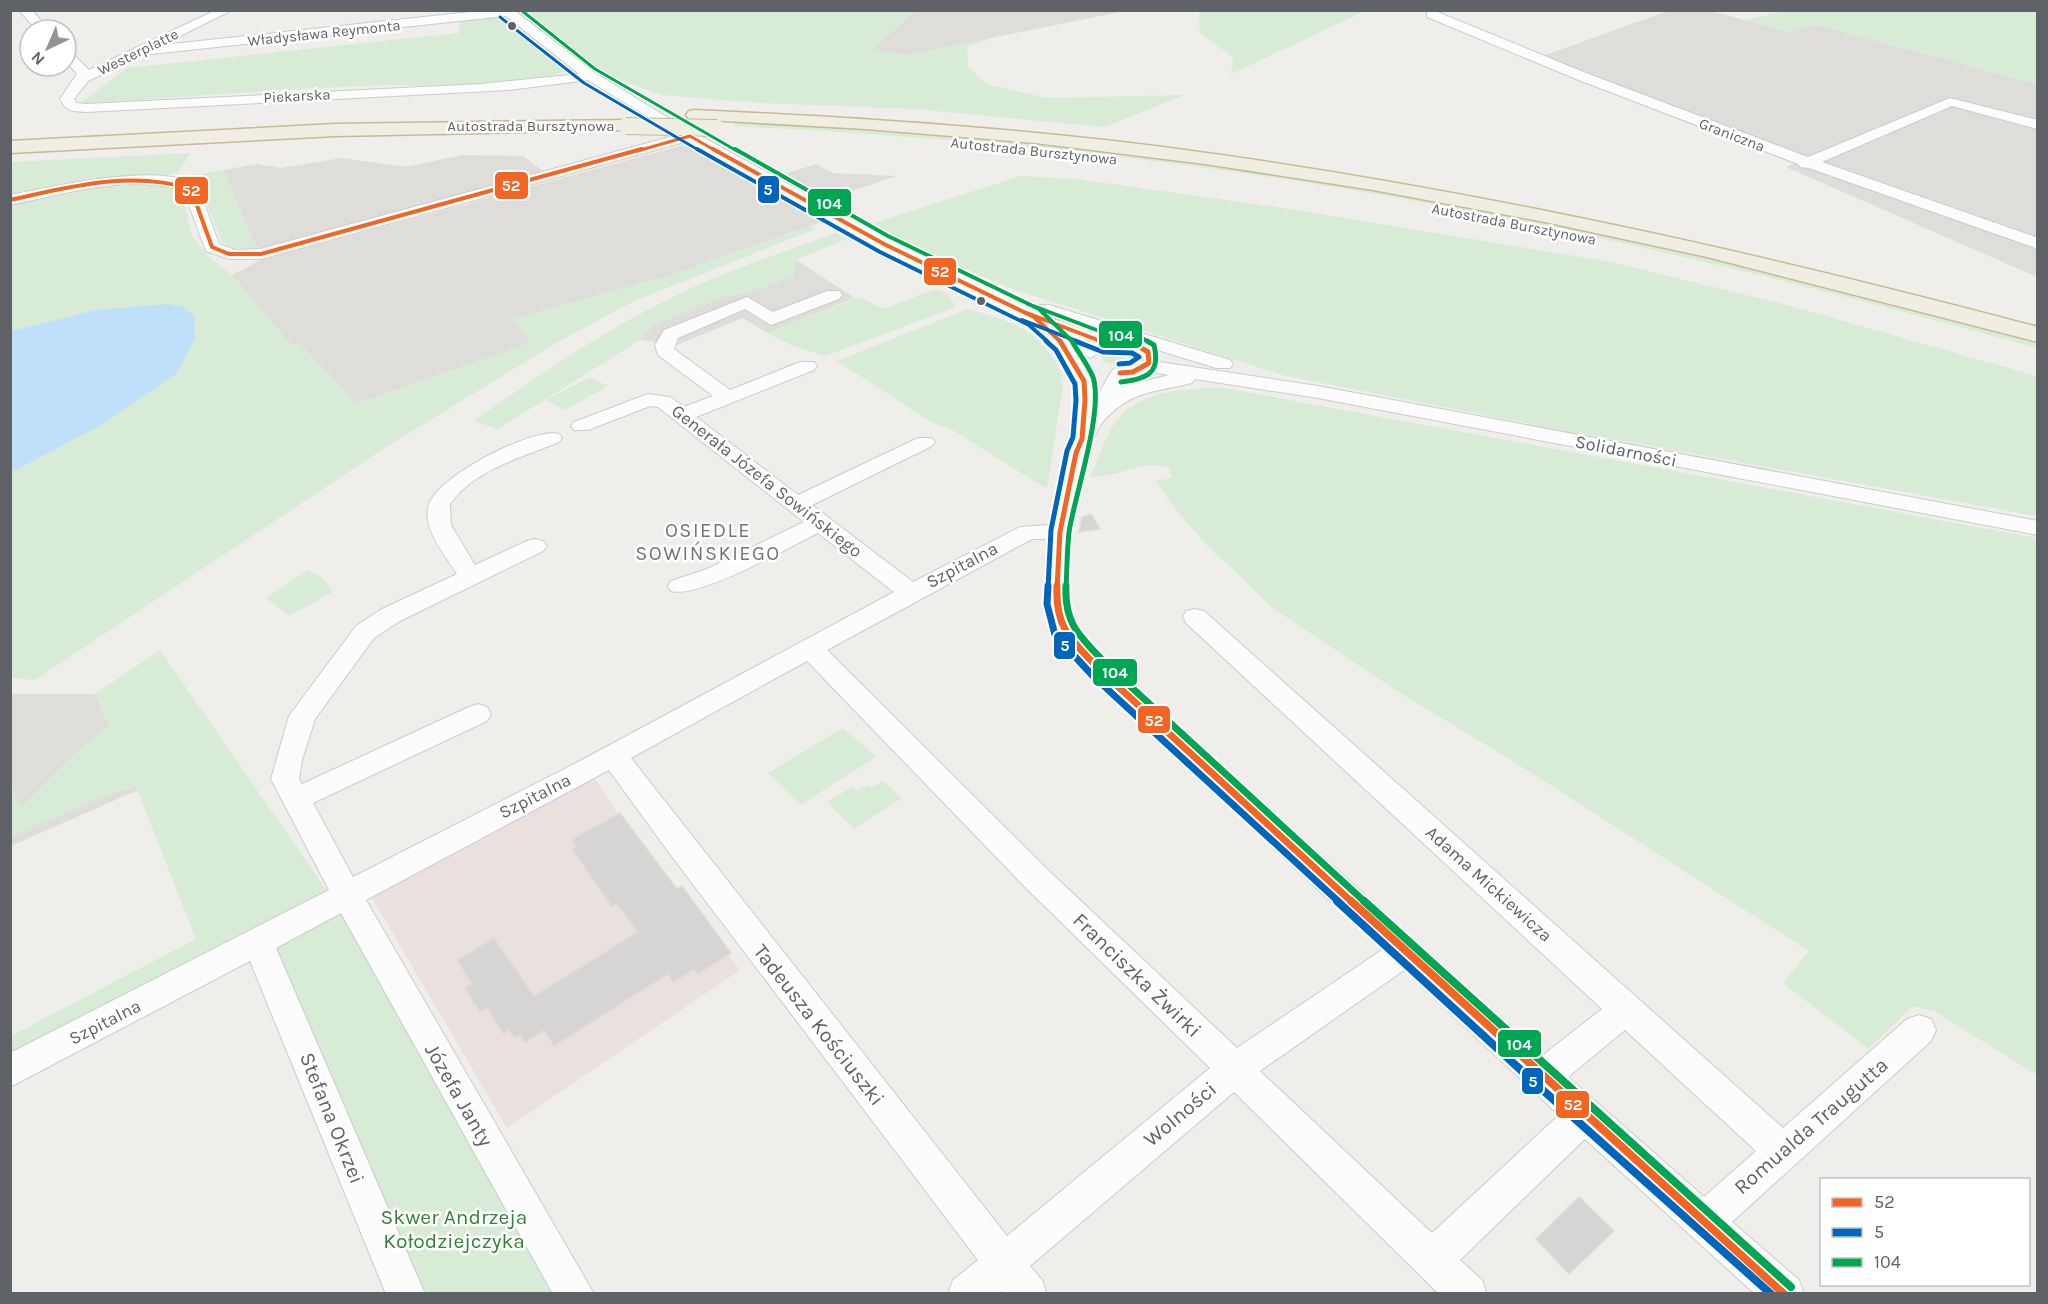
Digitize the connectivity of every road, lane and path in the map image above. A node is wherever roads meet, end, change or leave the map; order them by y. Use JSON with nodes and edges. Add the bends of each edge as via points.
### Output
{"nodes":[{"id":1,"x":226,"y":10,"type":"edge"},
{"id":2,"x":440,"y":10,"type":"edge"},
{"id":3,"x":507,"y":11,"type":"edge"},
{"id":4,"x":1431,"y":14,"type":"dead end"},
{"id":5,"x":350,"y":17,"type":"dead end"},
{"id":6,"x":451,"y":20,"type":"junction"},
{"id":7,"x":361,"y":29,"type":"junction"},
{"id":8,"x":141,"y":51,"type":"junction"},
{"id":9,"x":78,"y":67,"type":"edge"},
{"id":10,"x":590,"y":76,"type":"junction"},
{"id":11,"x":83,"y":78,"type":"junction"},
{"id":12,"x":2037,"y":125,"type":"edge"},
{"id":13,"x":10,"y":136,"type":"edge"},
{"id":14,"x":690,"y":136,"type":"junction"},
{"id":15,"x":10,"y":147,"type":"edge"},
{"id":16,"x":1145,"y":156,"type":"junction"},
{"id":17,"x":1805,"y":164,"type":"junction"},
{"id":18,"x":10,"y":200,"type":"edge"},
{"id":19,"x":2037,"y":244,"type":"edge"},
{"id":20,"x":970,"y":286,"type":"junction"},
{"id":21,"x":833,"y":295,"type":"dead end"},
{"id":22,"x":1034,"y":316,"type":"junction"},
{"id":23,"x":2037,"y":335,"type":"edge"},
{"id":24,"x":1098,"y":348,"type":"junction"},
{"id":25,"x":2037,"y":352,"type":"edge"},
{"id":26,"x":1149,"y":362,"type":"junction"},
{"id":27,"x":807,"y":366,"type":"dead end"},
{"id":28,"x":1111,"y":372,"type":"junction"},
{"id":29,"x":1279,"y":385,"type":"junction"},
{"id":30,"x":1318,"y":392,"type":"junction"},
{"id":31,"x":727,"y":398,"type":"junction"},
{"id":32,"x":683,"y":415,"type":"junction"},
{"id":33,"x":581,"y":426,"type":"dead end"},
{"id":34,"x":552,"y":438,"type":"dead end"},
{"id":35,"x":1082,"y":439,"type":"junction"},
{"id":36,"x":925,"y":442,"type":"dead end"},
{"id":37,"x":798,"y":503,"type":"junction"},
{"id":38,"x":822,"y":522,"type":"junction"},
{"id":39,"x":2037,"y":528,"type":"edge"},
{"id":40,"x":1060,"y":532,"type":"junction"},
{"id":41,"x":535,"y":546,"type":"dead end"},
{"id":42,"x":470,"y":576,"type":"junction"},
{"id":43,"x":680,"y":586,"type":"dead end"},
{"id":44,"x":911,"y":593,"type":"junction"},
{"id":45,"x":1195,"y":616,"type":"dead end"},
{"id":46,"x":811,"y":650,"type":"junction"},
{"id":47,"x":478,"y":714,"type":"dead end"},
{"id":48,"x":613,"y":755,"type":"junction"},
{"id":49,"x":295,"y":799,"type":"junction"},
{"id":50,"x":345,"y":895,"type":"junction"},
{"id":51,"x":258,"y":943,"type":"junction"},
{"id":52,"x":1406,"y":951,"type":"junction"},
{"id":53,"x":1627,"y":1009,"type":"junction"},
{"id":54,"x":1919,"y":1030,"type":"dead end"},
{"id":55,"x":1235,"y":1069,"type":"junction"},
{"id":56,"x":10,"y":1071,"type":"edge"},
{"id":57,"x":1542,"y":1077,"type":"junction"},
{"id":58,"x":1585,"y":1115,"type":"junction"},
{"id":59,"x":1783,"y":1152,"type":"junction"},
{"id":60,"x":1704,"y":1222,"type":"junction"},
{"id":61,"x":1432,"y":1260,"type":"junction"},
{"id":62,"x":1002,"y":1262,"type":"junction"},
{"id":63,"x":406,"y":1293,"type":"edge"},
{"id":64,"x":575,"y":1293,"type":"edge"},
{"id":65,"x":967,"y":1293,"type":"edge"},
{"id":66,"x":1028,"y":1293,"type":"edge"},
{"id":67,"x":1468,"y":1293,"type":"edge"},
{"id":68,"x":1785,"y":1293,"type":"edge"}],
"edges":[{"from":1,"to":8,"type":"street","name":"Westerplatte"},
{"from":2,"to":6,"type":"street"},
{"from":3,"to":6,"type":"street","name":"Władysława Reymonta"},
{"from":3,"to":10,"type":"street"},
{"from":4,"to":17,"type":"street","name":"Graniczna"},
{"from":5,"to":7,"type":"street"},
{"from":6,"to":7,"type":"street","name":"Władysława Reymonta"},
{"from":7,"to":8,"type":"street","name":"Władysława Reymonta"},
{"from":8,"to":11,"type":"street","name":"Westerplatte"},
{"from":9,"to":11,"type":"street"},
{"from":10,"to":11,"type":"street","name":"Piekarska","via":[[490,89],[71,106],[67,99]]},
{"from":10,"to":14,"type":"street"},
{"from":12,"to":17,"type":"street","via":[[1950,102]]},
{"from":13,"to":16,"type":"highway","name":"Autostrada Bursztynowa","via":[[375,117],[695,115],[1056,139]]},
{"from":14,"to":18,"type":"street","via":[[261,254],[231,256],[212,247],[191,189],[175,181],[124,182]]},
{"from":14,"to":20,"type":"street","via":[[884,244]]},
{"from":15,"to":16,"type":"highway","name":"Autostrada Bursztynowa","bridge":true,"via":[[325,130],[626,126],[899,138]]},
{"from":16,"to":23,"type":"highway","name":"Autostrada Bursztynowa","via":[[1372,182],[1594,225],[1778,267]]},
{"from":16,"to":25,"type":"highway","name":"Autostrada Bursztynowa","via":[[1557,232],[1780,283]]},
{"from":17,"to":19,"type":"street","name":"Graniczna"},
{"from":20,"to":22,"type":"street"},
{"from":20,"to":30,"type":"street"},
{"from":21,"to":31,"type":"street","via":[[771,319],[747,303],[671,334],[665,351]]},
{"from":22,"to":24,"type":"street","via":[[1086,346]]},
{"from":22,"to":35,"type":"street","via":[[1063,344],[1084,381]]},
{"from":24,"to":26,"type":"street","via":[[1135,344],[1143,348]]},
{"from":24,"to":28,"type":"street","via":[[1091,362]]},
{"from":26,"to":28,"type":"street","via":[[1133,372]]},
{"from":26,"to":29,"type":"street","name":"Solidarności"},
{"from":27,"to":31,"type":"street"},
{"from":28,"to":35,"type":"street"},
{"from":29,"to":30,"type":"street","name":"Solidarności"},
{"from":29,"to":35,"type":"street","via":[[1192,378],[1139,387],[1106,407]]},
{"from":30,"to":39,"type":"street","name":"Solidarności"},
{"from":31,"to":32,"type":"street"},
{"from":32,"to":33,"type":"street","name":"Generała Józefa Sowińskiego","via":[[655,399]]},
{"from":32,"to":37,"type":"street","name":"Generała Józefa Sowińskiego"},
{"from":34,"to":42,"type":"street","via":[[470,474],[448,489],[439,504],[438,519]]},
{"from":35,"to":40,"type":"street"},
{"from":36,"to":37,"type":"street"},
{"from":37,"to":38,"type":"street","name":"Generała Józefa Sowińskiego"},
{"from":38,"to":43,"type":"street","via":[[715,574]]},
{"from":38,"to":44,"type":"street","name":"Generała Józefa Sowińskiego"},
{"from":40,"to":44,"type":"street","name":"Szpitalna","via":[[1040,530],[1019,536]]},
{"from":40,"to":52,"type":"street","via":[[1056,603],[1063,630],[1099,669]]},
{"from":41,"to":42,"type":"street","name":"Józefa Janty"},
{"from":42,"to":49,"type":"street","name":"Józefa Janty","via":[[376,623],[349,650],[302,716],[285,770]]},
{"from":44,"to":46,"type":"street","name":"Szpitalna"},
{"from":45,"to":53,"type":"street","name":"Adama Mickiewicza"},
{"from":46,"to":48,"type":"street","name":"Szpitalna"},
{"from":46,"to":55,"type":"street","name":"Franciszka Żwirki","via":[[1036,878]]},
{"from":47,"to":49,"type":"street"},
{"from":48,"to":50,"type":"street","name":"Szpitalna"},
{"from":48,"to":62,"type":"street","name":"Tadeusza Kościuszki"},
{"from":49,"to":50,"type":"street","name":"Józefa Janty"},
{"from":50,"to":51,"type":"street","name":"Szpitalna"},
{"from":50,"to":64,"type":"street","name":"Józefa Janty"},
{"from":51,"to":56,"type":"street","name":"Szpitalna"},
{"from":51,"to":63,"type":"street","name":"Stefana Okrzei"},
{"from":52,"to":55,"type":"street","name":"Wolności"},
{"from":52,"to":57,"type":"street"},
{"from":53,"to":57,"type":"street"},
{"from":53,"to":59,"type":"street","name":"Adama Mickiewicza"},
{"from":54,"to":59,"type":"street","name":"Romualda Traugutta"},
{"from":55,"to":61,"type":"street","name":"Franciszka Żwirki"},
{"from":55,"to":62,"type":"street","name":"Wolności"},
{"from":57,"to":58,"type":"street"},
{"from":58,"to":60,"type":"street"},
{"from":58,"to":61,"type":"street"},
{"from":59,"to":60,"type":"street","name":"Romualda Traugutta"},
{"from":60,"to":68,"type":"street"},
{"from":61,"to":67,"type":"street","name":"Franciszka Żwirki"},
{"from":62,"to":65,"type":"street","name":"Wolności"},
{"from":62,"to":66,"type":"street","name":"Tadeusza Kościuszki"}]}
